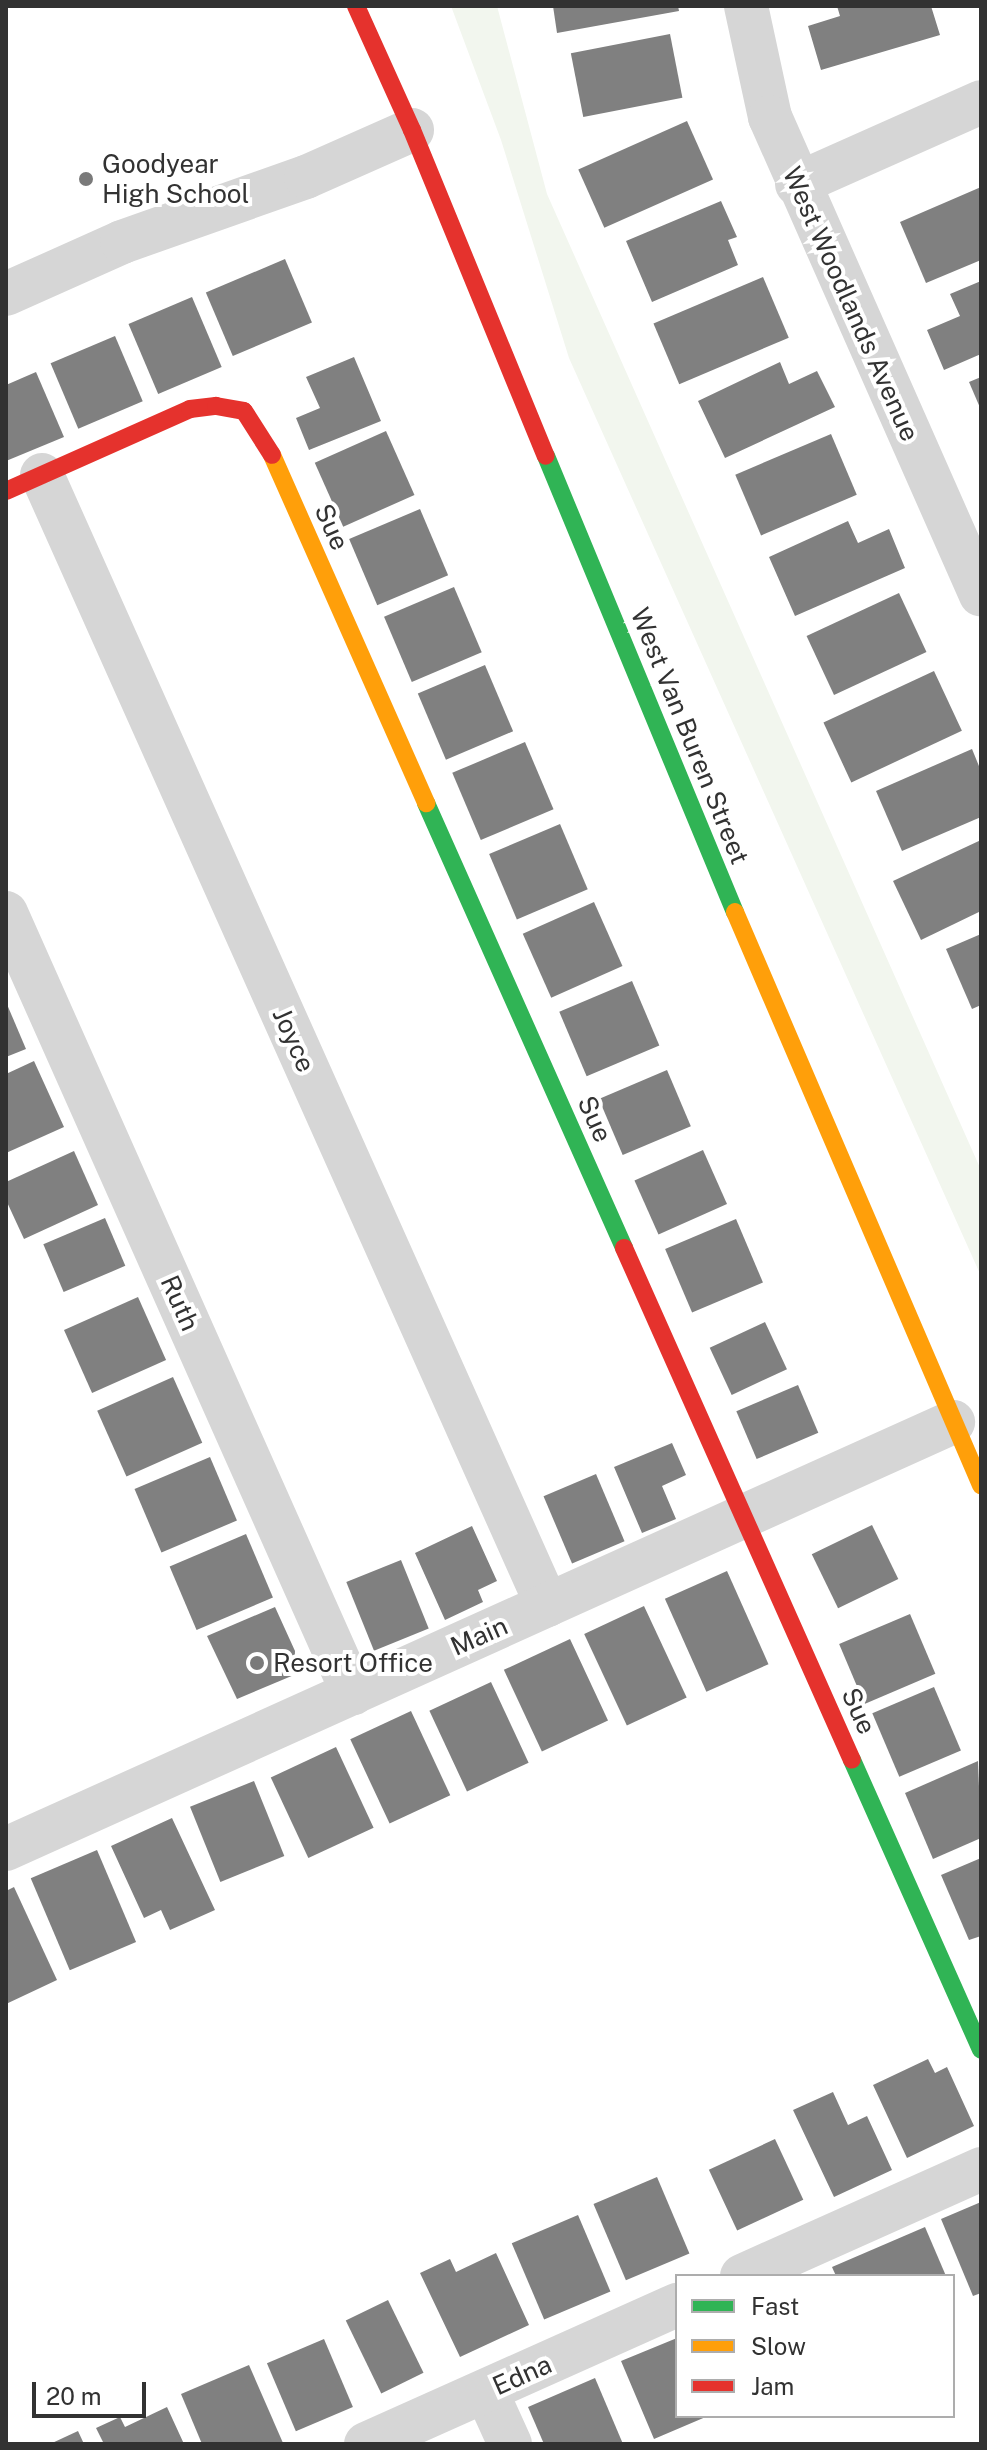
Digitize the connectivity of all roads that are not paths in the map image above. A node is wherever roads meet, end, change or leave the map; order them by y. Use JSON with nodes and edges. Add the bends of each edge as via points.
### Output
{"nodes":[{"id":1,"x":356,"y":6,"type":"edge"},
{"id":2,"x":746,"y":6,"type":"edge"},
{"id":3,"x":981,"y":102,"type":"edge"},
{"id":4,"x":412,"y":130,"type":"junction"},
{"id":5,"x":797,"y":184,"type":"junction"},
{"id":6,"x":6,"y":294,"type":"edge"},
{"id":7,"x":24,"y":483,"type":"edge"},
{"id":8,"x":981,"y":595,"type":"edge"},
{"id":9,"x":6,"y":913,"type":"edge"},
{"id":10,"x":953,"y":1422,"type":"junction"},
{"id":11,"x":981,"y":1485,"type":"edge"},
{"id":12,"x":744,"y":1517,"type":"junction"},
{"id":13,"x":547,"y":1605,"type":"junction"},
{"id":14,"x":353,"y":1693,"type":"junction"},
{"id":15,"x":6,"y":1849,"type":"edge"},
{"id":16,"x":981,"y":2050,"type":"edge"},
{"id":17,"x":981,"y":2169,"type":"edge"},
{"id":18,"x":746,"y":2274,"type":"edge"},
{"id":19,"x":675,"y":2306,"type":"edge"},
{"id":20,"x":486,"y":2391,"type":"junction"},
{"id":21,"x":366,"y":2444,"type":"edge"},
{"id":22,"x":510,"y":2444,"type":"edge"}],
"edges":[{"from":1,"to":4,"type":"street","name":"West Van Buren Street"},
{"from":2,"to":5,"type":"street","name":"West Woodlands Avenue","via":[[770,117]]},
{"from":3,"to":5,"type":"street"},
{"from":4,"to":6,"type":"street","via":[[306,177],[122,242]]},
{"from":4,"to":10,"type":"street","name":"West Van Buren Street","via":[[759,971]]},
{"from":5,"to":8,"type":"street","name":"West Woodlands Avenue"},
{"from":7,"to":12,"type":"street","name":"Sue","via":[[190,409],[244,411],[264,438]]},
{"from":7,"to":13,"type":"street","name":"Joyce"},
{"from":9,"to":14,"type":"street","name":"Ruth"},
{"from":10,"to":11,"type":"street","name":"West Van Buren Street"},
{"from":10,"to":12,"type":"street","name":"Main"},
{"from":12,"to":13,"type":"street","name":"Main"},
{"from":12,"to":16,"type":"street","name":"Sue"},
{"from":13,"to":14,"type":"street","name":"Main"},
{"from":14,"to":15,"type":"street","name":"Main"},
{"from":17,"to":18,"type":"street"},
{"from":19,"to":20,"type":"street","name":"Edna"},
{"from":20,"to":21,"type":"street","name":"Edna"},
{"from":20,"to":22,"type":"street"}]}
